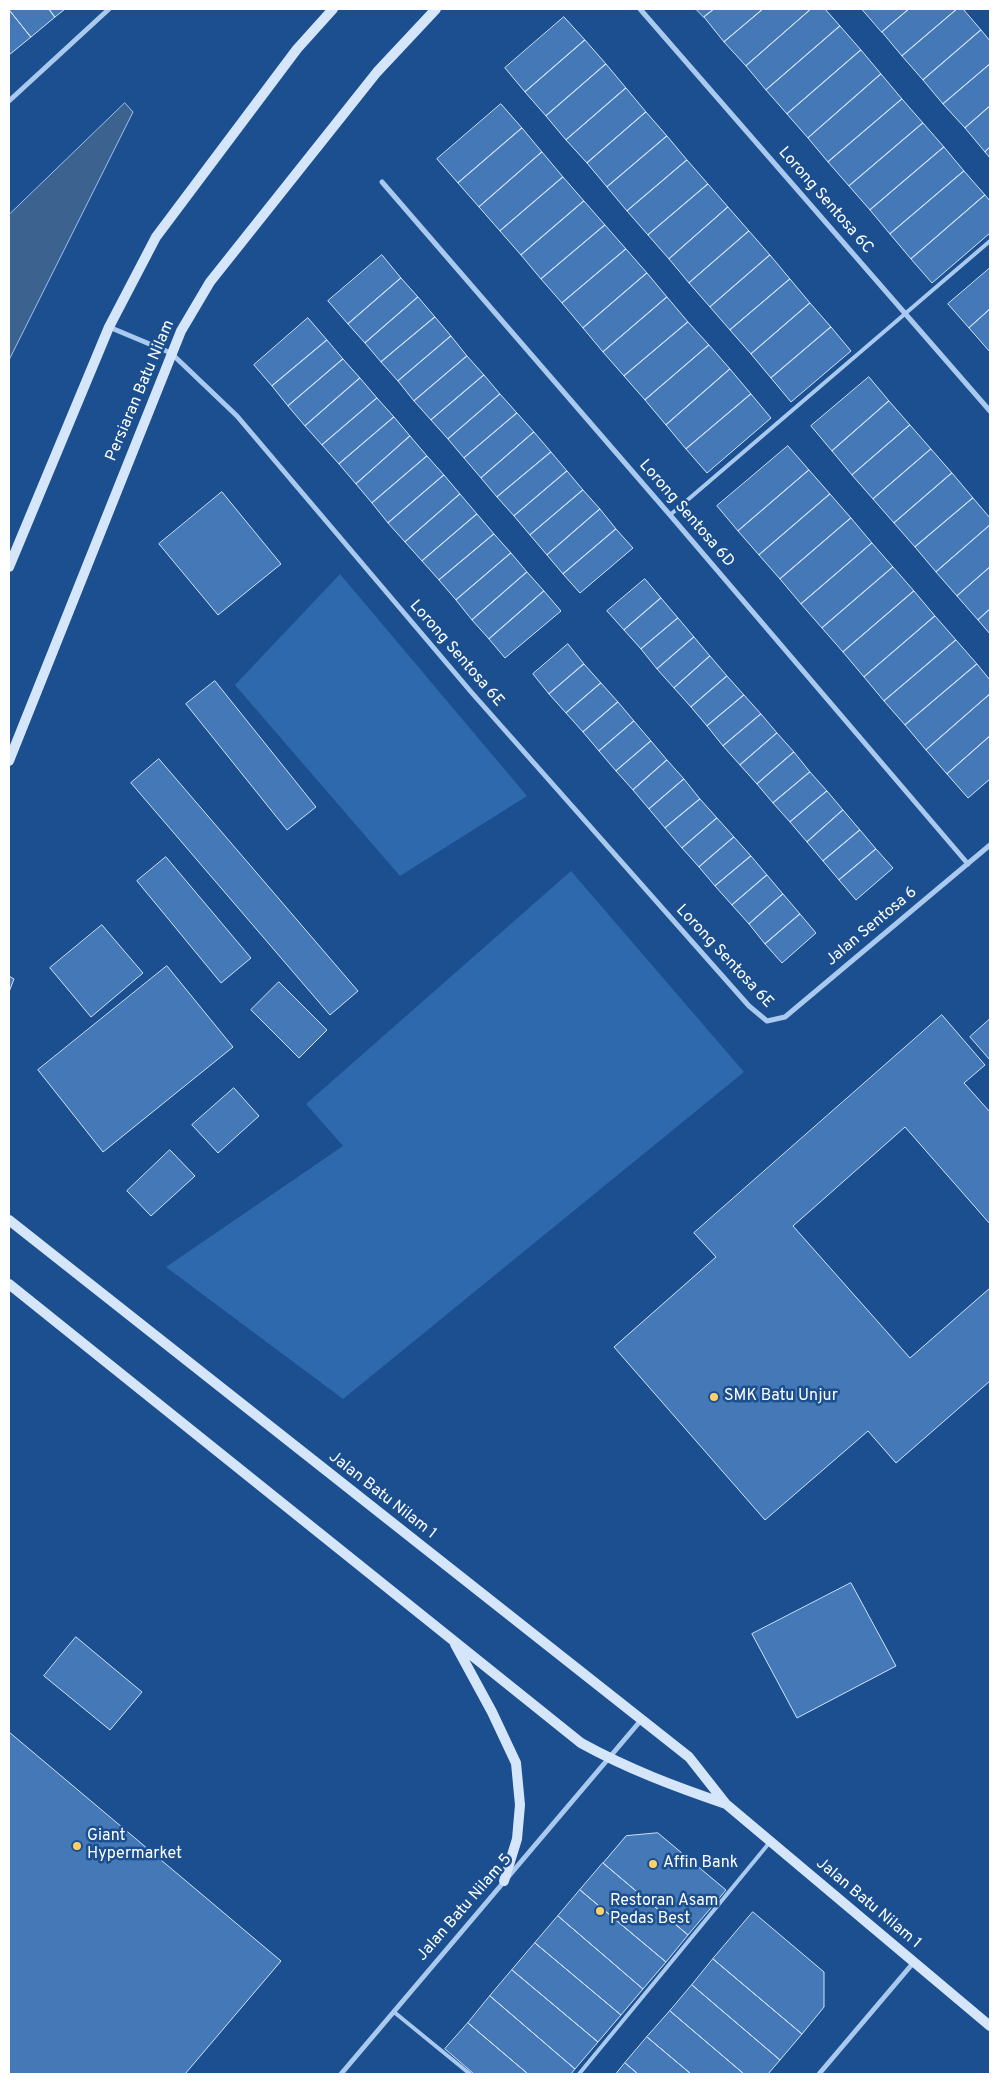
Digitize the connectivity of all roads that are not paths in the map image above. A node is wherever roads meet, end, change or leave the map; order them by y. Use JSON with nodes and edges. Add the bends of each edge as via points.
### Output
{"nodes":[{"id":1,"x":109,"y":9,"type":"edge"},
{"id":2,"x":333,"y":9,"type":"edge"},
{"id":3,"x":436,"y":9,"type":"edge"},
{"id":4,"x":640,"y":9,"type":"edge"},
{"id":5,"x":9,"y":101,"type":"edge"},
{"id":6,"x":382,"y":182,"type":"dead end"},
{"id":7,"x":990,"y":241,"type":"edge"},
{"id":8,"x":906,"y":313,"type":"junction"},
{"id":9,"x":109,"y":327,"type":"junction"},
{"id":10,"x":171,"y":353,"type":"junction"},
{"id":11,"x":990,"y":411,"type":"edge"},
{"id":12,"x":670,"y":514,"type":"junction"},
{"id":13,"x":9,"y":567,"type":"edge"},
{"id":14,"x":9,"y":761,"type":"edge"},
{"id":15,"x":990,"y":845,"type":"edge"},
{"id":16,"x":968,"y":864,"type":"junction"},
{"id":17,"x":767,"y":1021,"type":"joint"},
{"id":18,"x":9,"y":1220,"type":"edge"},
{"id":19,"x":9,"y":1284,"type":"edge"},
{"id":20,"x":452,"y":1640,"type":"junction"},
{"id":21,"x":642,"y":1720,"type":"junction"},
{"id":22,"x":610,"y":1759,"type":"junction"},
{"id":23,"x":726,"y":1804,"type":"junction"},
{"id":24,"x":771,"y":1841,"type":"junction"},
{"id":25,"x":504,"y":1881,"type":"junction"},
{"id":26,"x":914,"y":1962,"type":"junction"},
{"id":27,"x":394,"y":2012,"type":"junction"},
{"id":28,"x":990,"y":2026,"type":"edge"},
{"id":29,"x":341,"y":2074,"type":"edge"},
{"id":30,"x":470,"y":2074,"type":"edge"},
{"id":31,"x":579,"y":2074,"type":"edge"},
{"id":32,"x":819,"y":2074,"type":"edge"}],
"edges":[{"from":1,"to":5,"type":"street"},
{"from":2,"to":9,"type":"main road","via":[[297,49],[168,219]]},
{"from":3,"to":10,"type":"main road","name":"Persiaran Batu Nilam","via":[[377,72],[210,282]]},
{"from":4,"to":8,"type":"street","name":"Lorong Sentosa 6C"},
{"from":6,"to":12,"type":"street","name":"Lorong Sentosa 6D"},
{"from":7,"to":8,"type":"lane"},
{"from":8,"to":11,"type":"street","name":"Lorong Sentosa 6C"},
{"from":8,"to":12,"type":"lane"},
{"from":9,"to":10,"type":"street","name":"Lorong Sentosa 6E"},
{"from":9,"to":13,"type":"main road"},
{"from":10,"to":14,"type":"main road","name":"Persiaran Batu Nilam"},
{"from":10,"to":17,"type":"street","name":"Lorong Sentosa 6E","via":[[237,416],[472,693],[749,1006]]},
{"from":12,"to":16,"type":"street","name":"Lorong Sentosa 6D"},
{"from":15,"to":16,"type":"street","name":"Jalan Sentosa 6"},
{"from":16,"to":17,"type":"street","name":"Jalan Sentosa 6","via":[[785,1016]]},
{"from":18,"to":21,"type":"main road","name":"Jalan Batu Nilam 1"},
{"from":19,"to":20,"type":"main road","name":"Jalan Batu Nilam 1"},
{"from":20,"to":22,"type":"main road","name":"Jalan Batu Nilam 1","via":[[581,1743]]},
{"from":20,"to":25,"type":"main road","via":[[516,1763],[520,1804],[516,1839]]},
{"from":21,"to":22,"type":"street","name":"Jalan Batu Nilam 5"},
{"from":21,"to":23,"type":"main road","name":"Jalan Batu Nilam 1","via":[[689,1757]]},
{"from":22,"to":23,"type":"main road","name":"Jalan Batu Nilam 1"},
{"from":22,"to":25,"type":"street","name":"Jalan Batu Nilam 5"},
{"from":23,"to":24,"type":"main road","name":"Jalan Batu Nilam 1"},
{"from":24,"to":26,"type":"main road","name":"Jalan Batu Nilam 1"},
{"from":24,"to":31,"type":"lane"},
{"from":25,"to":27,"type":"street","name":"Jalan Batu Nilam 5"},
{"from":26,"to":28,"type":"main road","name":"Jalan Batu Nilam 1"},
{"from":26,"to":32,"type":"street"},
{"from":27,"to":29,"type":"street","name":"Jalan Batu Nilam 5"},
{"from":27,"to":30,"type":"lane"}]}
